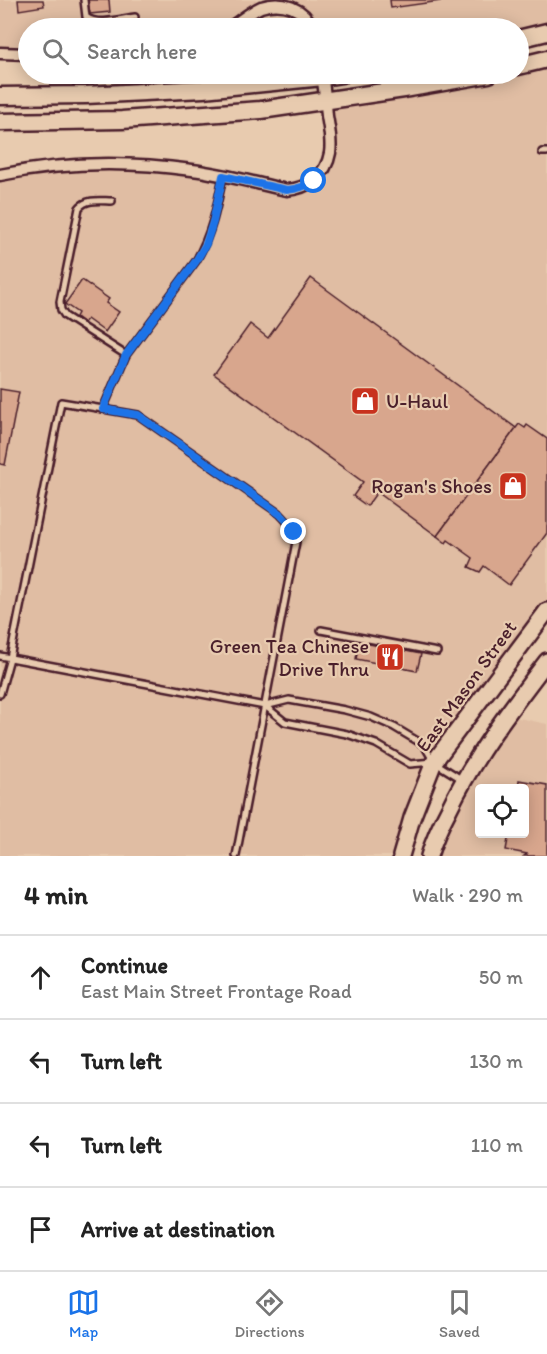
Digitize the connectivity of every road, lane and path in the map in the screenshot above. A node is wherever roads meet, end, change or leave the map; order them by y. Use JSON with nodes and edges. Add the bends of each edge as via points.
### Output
{"nodes":[{"id":1,"x":84,"y":0,"type":"edge"},
{"id":2,"x":135,"y":17,"type":"dead end"},
{"id":3,"x":87,"y":18,"type":"edge"},
{"id":4,"x":128,"y":18,"type":"edge"},
{"id":5,"x":244,"y":18,"type":"edge"},
{"id":6,"x":307,"y":18,"type":"edge"},
{"id":7,"x":547,"y":32,"type":"edge"},
{"id":8,"x":529,"y":36,"type":"edge"},
{"id":9,"x":0,"y":52,"type":"edge"},
{"id":10,"x":18,"y":53,"type":"edge"},
{"id":11,"x":547,"y":59,"type":"edge"},
{"id":12,"x":529,"y":64,"type":"edge"},
{"id":13,"x":240,"y":84,"type":"edge"},
{"id":14,"x":323,"y":84,"type":"edge"},
{"id":15,"x":432,"y":84,"type":"edge"},
{"id":16,"x":0,"y":96,"type":"edge"},
{"id":17,"x":326,"y":100,"type":"junction"},
{"id":18,"x":0,"y":122,"type":"edge"},
{"id":19,"x":0,"y":175,"type":"edge"},
{"id":20,"x":223,"y":176,"type":"junction"},
{"id":21,"x":112,"y":201,"type":"dead end"},
{"id":22,"x":126,"y":355,"type":"junction"},
{"id":23,"x":103,"y":409,"type":"junction"},
{"id":24,"x":547,"y":611,"type":"edge"},
{"id":25,"x":321,"y":630,"type":"dead end"},
{"id":26,"x":437,"y":652,"type":"dead end"},
{"id":27,"x":0,"y":656,"type":"edge"},
{"id":28,"x":10,"y":658,"type":"junction"},
{"id":29,"x":547,"y":661,"type":"edge"},
{"id":30,"x":0,"y":694,"type":"edge"},
{"id":31,"x":265,"y":706,"type":"junction"},
{"id":32,"x":434,"y":762,"type":"junction"},
{"id":33,"x":463,"y":780,"type":"junction"},
{"id":34,"x":236,"y":856,"type":"edge"},
{"id":35,"x":401,"y":856,"type":"edge"},
{"id":36,"x":429,"y":856,"type":"edge"}],
"edges":[{"from":1,"to":3,"type":"lane"},
{"from":2,"to":4,"type":"lane"},
{"from":5,"to":6,"type":"street","via":[[258,9],[284,4]]},
{"from":7,"to":8,"type":"main road"},
{"from":9,"to":10,"type":"street"},
{"from":11,"to":12,"type":"main road"},
{"from":13,"to":16,"type":"main road","via":[[86,95]]},
{"from":14,"to":17,"type":"street"},
{"from":15,"to":17,"type":"main road"},
{"from":17,"to":18,"type":"main road","via":[[183,116]]},
{"from":17,"to":20,"type":"street","via":[[330,154],[314,181],[287,190]]},
{"from":19,"to":20,"type":"street","via":[[58,166],[126,165]]},
{"from":20,"to":22,"type":"lane","via":[[206,244]]},
{"from":21,"to":22,"type":"lane","via":[[88,201],[79,208],[60,302],[65,316]]},
{"from":22,"to":23,"type":"lane"},
{"from":23,"to":28,"type":"lane","via":[[61,402]]},
{"from":23,"to":31,"type":"lane","via":[[138,415],[280,514],[294,532],[296,542]]},
{"from":24,"to":32,"type":"main road","name":"East Mason Street"},
{"from":25,"to":26,"type":"lane"},
{"from":27,"to":28,"type":"lane"},
{"from":28,"to":30,"type":"lane"},
{"from":28,"to":31,"type":"lane"},
{"from":29,"to":33,"type":"main road","via":[[505,715]]},
{"from":31,"to":32,"type":"lane","via":[[285,722],[347,734],[376,744],[410,764]]},
{"from":31,"to":32,"type":"lane","via":[[289,700],[370,717],[423,745]]},
{"from":31,"to":34,"type":"lane"},
{"from":32,"to":33,"type":"lane"},
{"from":32,"to":35,"type":"main road","name":"East Mason Street"},
{"from":33,"to":36,"type":"main road"}]}
